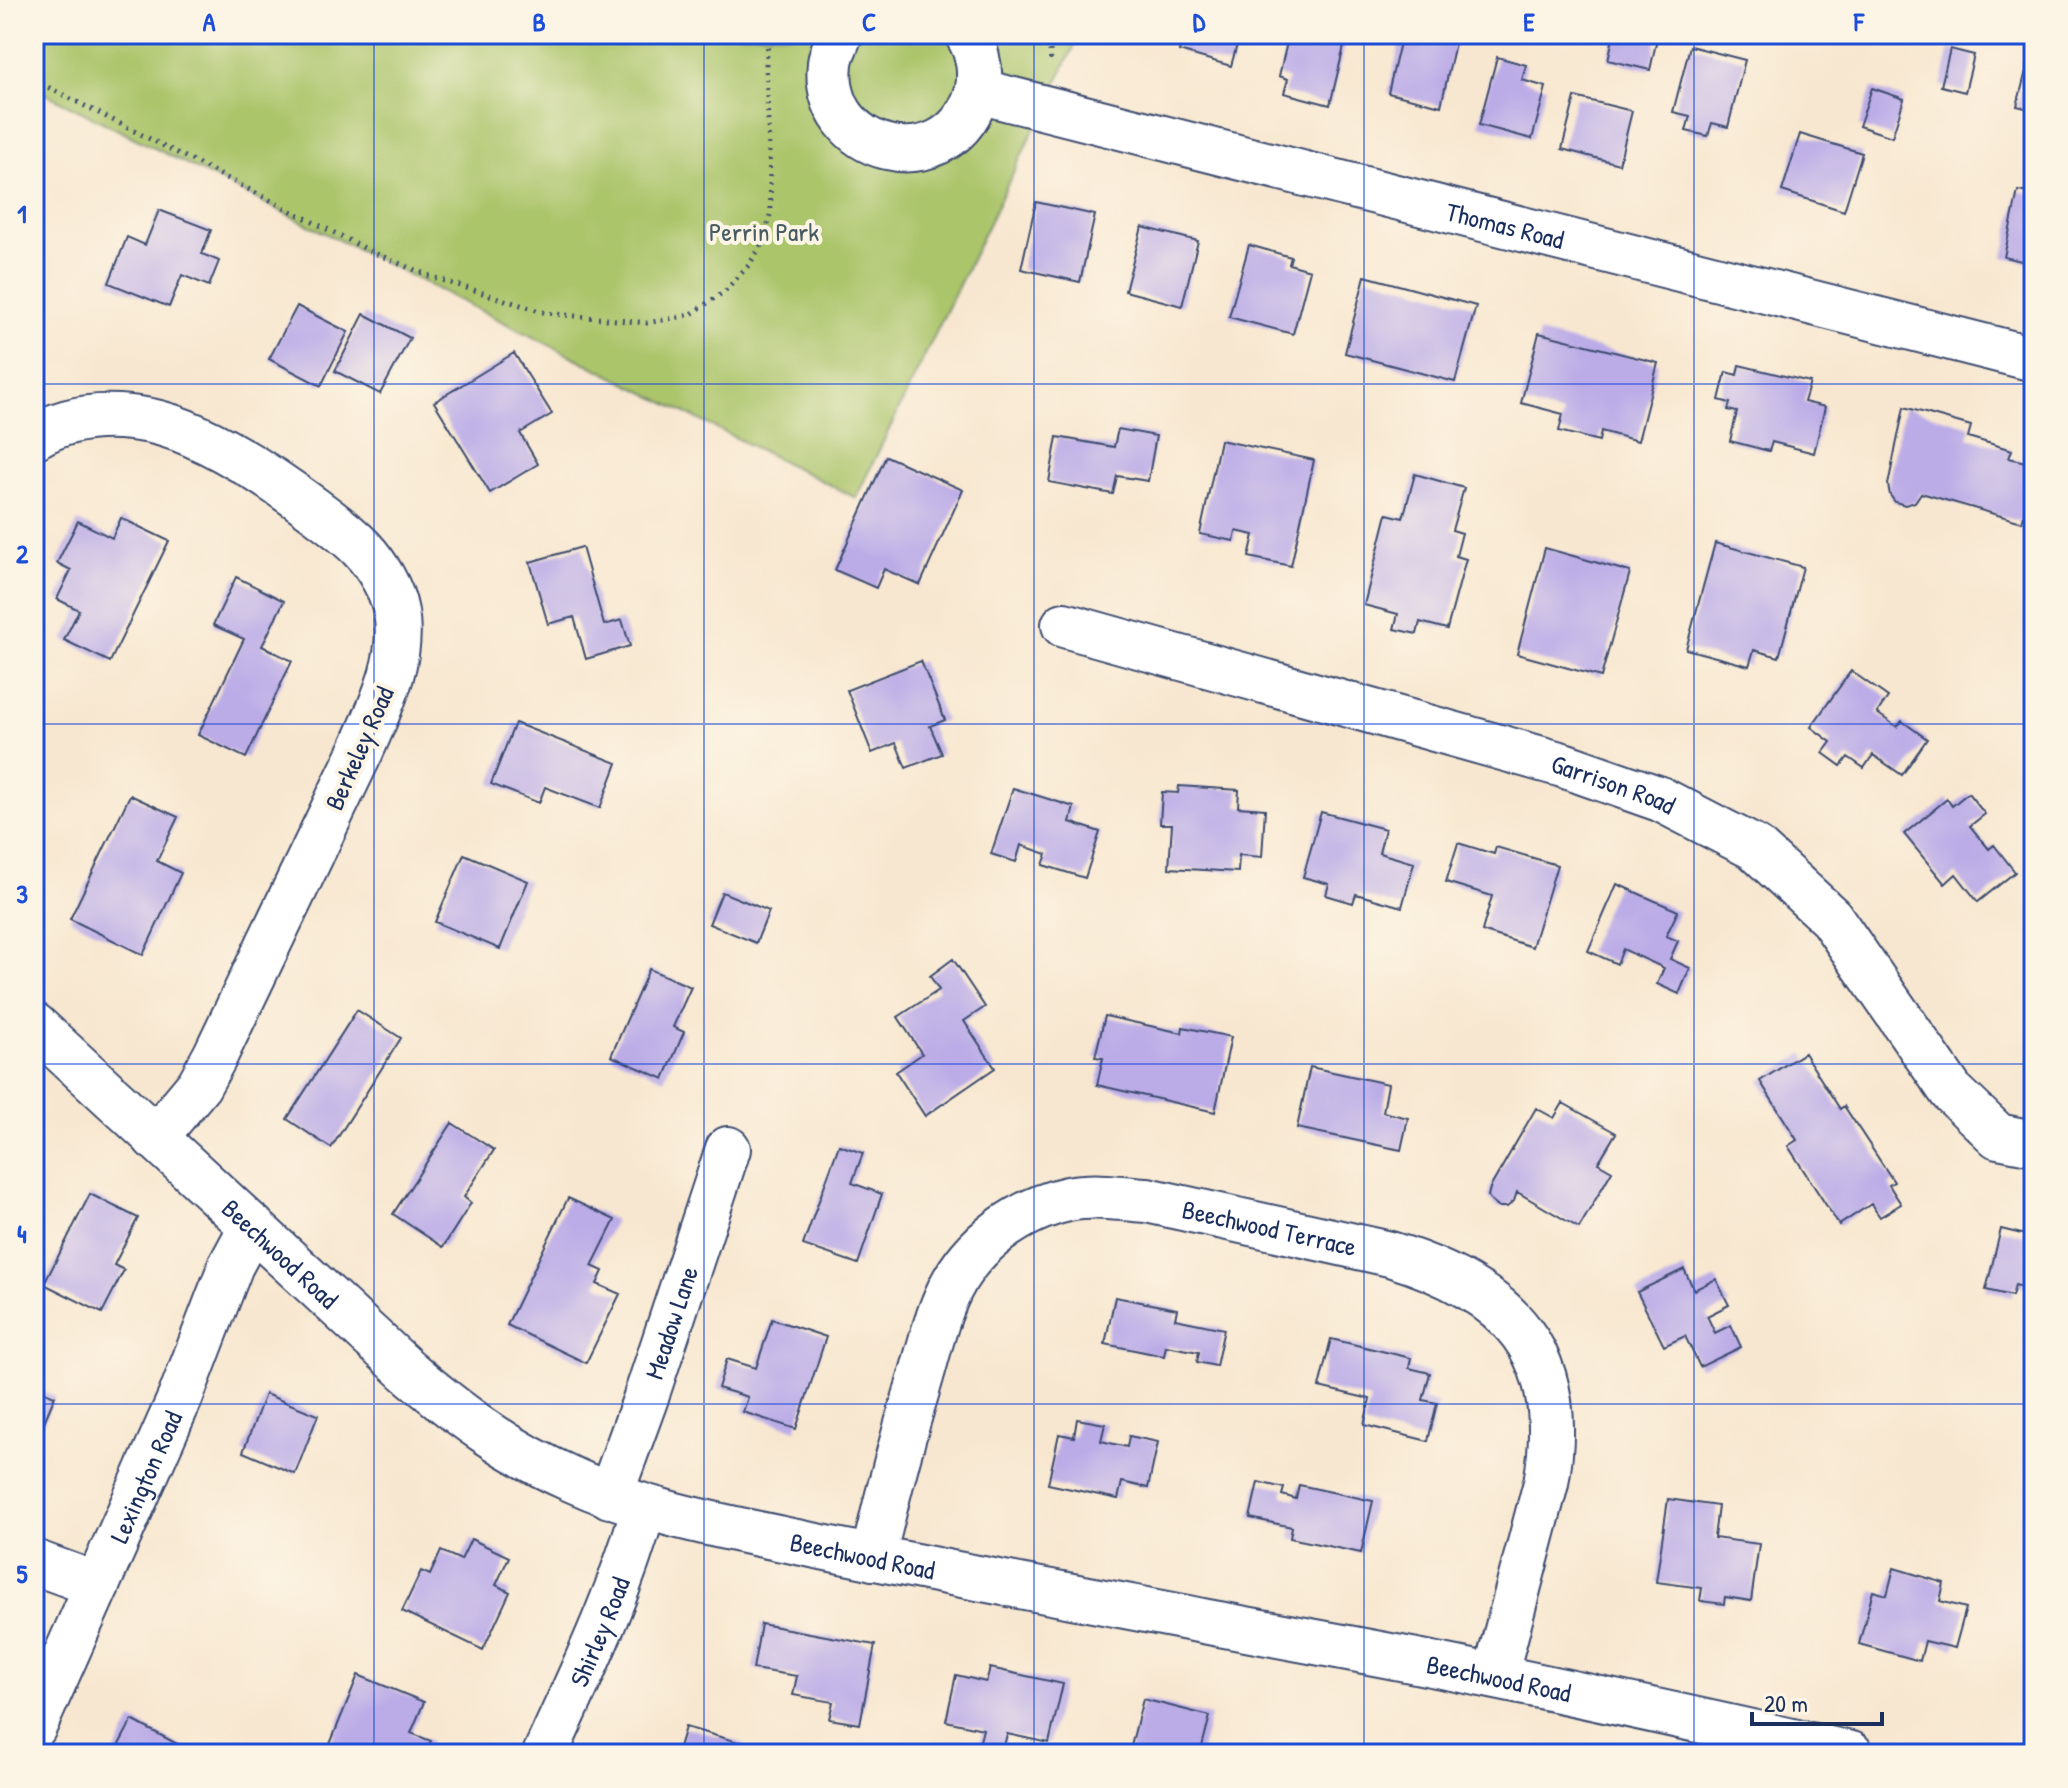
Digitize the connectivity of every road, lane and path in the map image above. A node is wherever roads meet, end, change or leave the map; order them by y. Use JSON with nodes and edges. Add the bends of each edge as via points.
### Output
{"nodes":[{"id":1,"x":769,"y":34,"type":"edge"},
{"id":2,"x":840,"y":34,"type":"edge"},
{"id":3,"x":967,"y":34,"type":"edge"},
{"id":4,"x":34,"y":80,"type":"edge"},
{"id":5,"x":978,"y":91,"type":"junction"},
{"id":6,"x":2034,"y":359,"type":"edge"},
{"id":7,"x":34,"y":437,"type":"edge"},
{"id":8,"x":1064,"y":625,"type":"dead end"},
{"id":9,"x":34,"y":1025,"type":"edge"},
{"id":10,"x":155,"y":1138,"type":"junction"},
{"id":11,"x":2034,"y":1143,"type":"edge"},
{"id":12,"x":728,"y":1149,"type":"dead end"},
{"id":13,"x":252,"y":1226,"type":"junction"},
{"id":14,"x":627,"y":1502,"type":"junction"},
{"id":15,"x":873,"y":1558,"type":"junction"},
{"id":16,"x":34,"y":1562,"type":"edge"},
{"id":17,"x":97,"y":1585,"type":"junction"},
{"id":18,"x":1495,"y":1676,"type":"junction"},
{"id":19,"x":34,"y":1727,"type":"edge"},
{"id":20,"x":545,"y":1754,"type":"edge"},
{"id":21,"x":1851,"y":1754,"type":"edge"}],
"edges":[{"from":1,"to":4,"type":"path","via":[[771,210],[765,239],[725,291],[690,315],[647,323],[546,313],[432,277],[372,252]]},
{"from":2,"to":5,"type":"street","via":[[830,60],[830,89],[840,114],[871,143],[893,149],[937,143],[971,111]]},
{"from":3,"to":5,"type":"street","via":[[980,68]]},
{"from":5,"to":6,"type":"street","name":"Thomas Road"},
{"from":7,"to":10,"type":"street","name":"Berkeley Road","via":[[81,418],[113,416],[152,421],[191,435],[291,492],[336,526],[363,550],[384,580],[396,612],[391,677],[361,751],[215,1056],[199,1085]]},
{"from":8,"to":11,"type":"street","name":"Garrison Road","via":[[1563,765],[1660,799],[1755,848],[1831,918],[1951,1091],[1998,1136]]},
{"from":9,"to":10,"type":"street","name":"Beechwood Road"},
{"from":10,"to":13,"type":"street","name":"Beechwood Road"},
{"from":12,"to":14,"type":"street","name":"Meadow Lane","via":[[645,1400]]},
{"from":13,"to":14,"type":"street","name":"Beechwood Road","via":[[408,1371],[481,1430],[568,1478]]},
{"from":13,"to":17,"type":"street","name":"Lexington Road"},
{"from":14,"to":15,"type":"street","name":"Beechwood Road"},
{"from":14,"to":20,"type":"street","name":"Shirley Road","via":[[625,1571]]},
{"from":15,"to":18,"type":"street","name":"Beechwood Road"},
{"from":15,"to":18,"type":"street","name":"Beechwood Terrace","via":[[938,1321],[951,1287],[974,1255],[998,1231],[1068,1199],[1147,1200],[1427,1265],[1494,1303],[1521,1330],[1540,1364],[1551,1406],[1551,1454]]},
{"from":16,"to":17,"type":"street"},
{"from":17,"to":19,"type":"street","name":"Lexington Road"},
{"from":18,"to":21,"type":"street","name":"Beechwood Road"}]}
